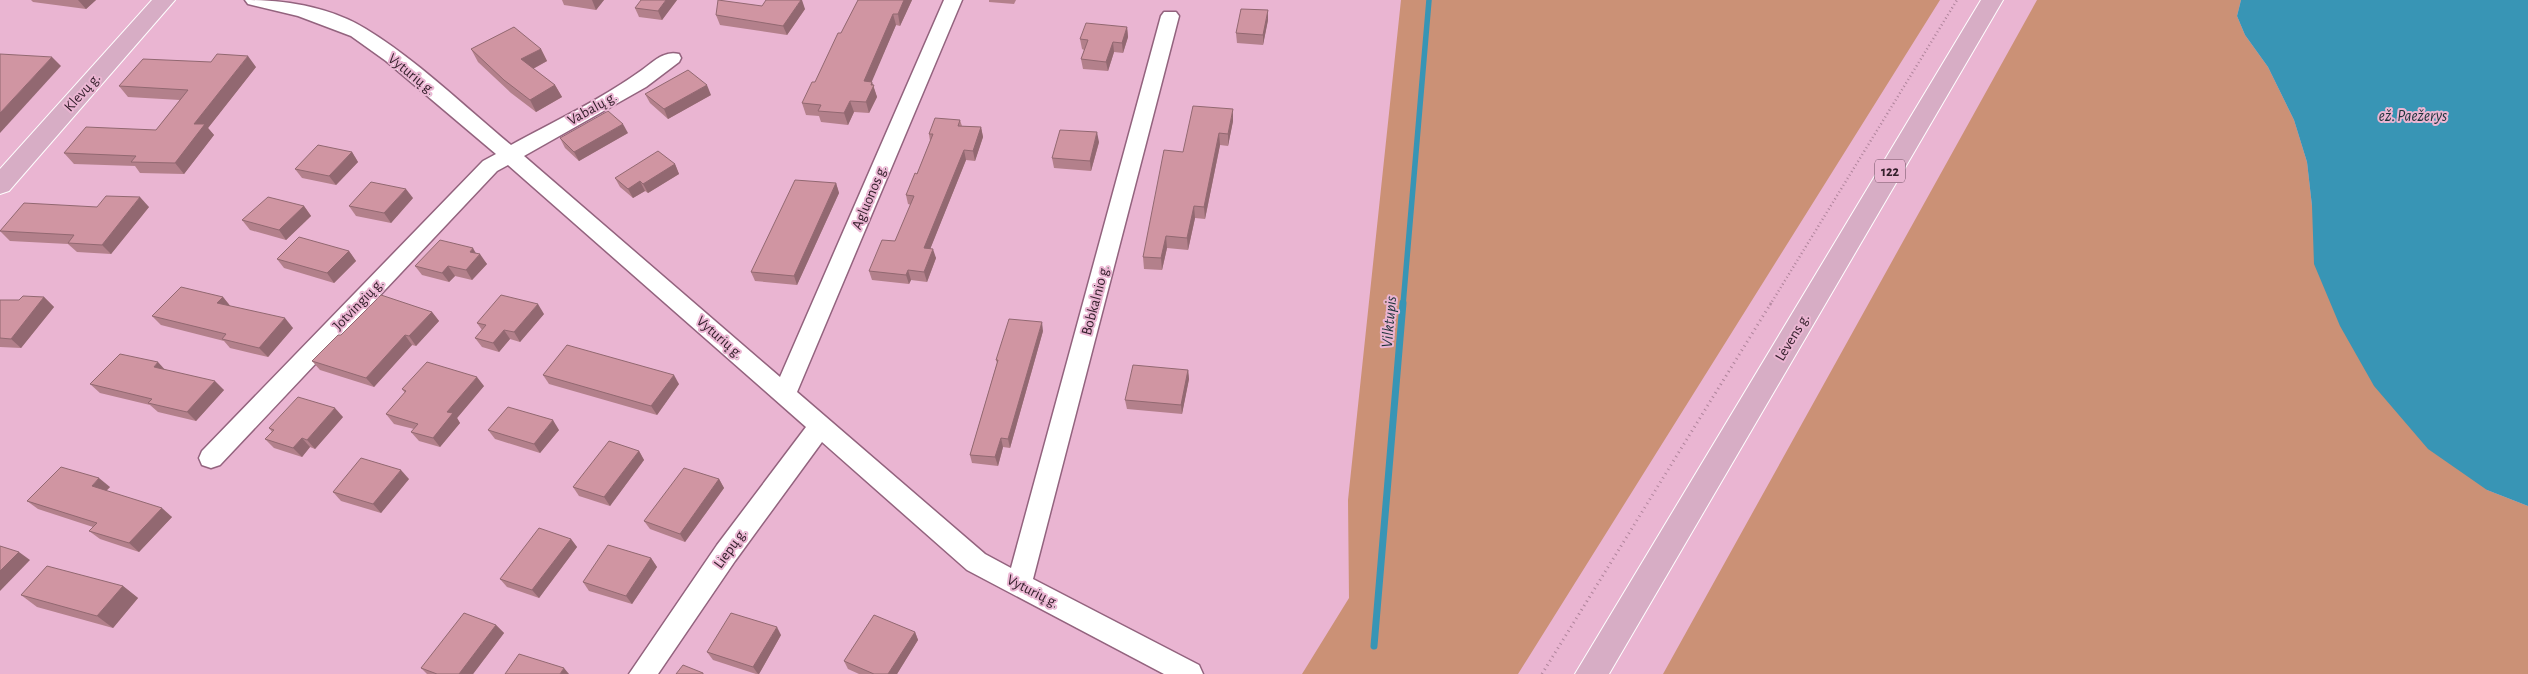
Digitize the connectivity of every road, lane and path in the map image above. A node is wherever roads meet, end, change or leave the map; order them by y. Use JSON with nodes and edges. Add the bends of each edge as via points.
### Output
{"nodes":[{"id":1,"x":164,"y":0,"type":"edge"},
{"id":2,"x":254,"y":0,"type":"edge"},
{"id":3,"x":953,"y":0,"type":"edge"},
{"id":4,"x":1957,"y":0,"type":"edge"},
{"id":5,"x":1992,"y":0,"type":"edge"},
{"id":6,"x":1170,"y":16,"type":"dead end"},
{"id":7,"x":672,"y":58,"type":"dead end"},
{"id":8,"x":509,"y":154,"type":"junction"},
{"id":9,"x":0,"y":185,"type":"edge"},
{"id":10,"x":785,"y":393,"type":"junction"},
{"id":11,"x":821,"y":425,"type":"junction"},
{"id":12,"x":211,"y":458,"type":"dead end"},
{"id":13,"x":1018,"y":584,"type":"junction"},
{"id":14,"x":642,"y":674,"type":"edge"},
{"id":15,"x":1190,"y":674,"type":"edge"},
{"id":16,"x":1542,"y":674,"type":"edge"},
{"id":17,"x":1591,"y":674,"type":"edge"}],
"edges":[{"from":1,"to":9,"type":"main road","name":"Klevų g."},
{"from":2,"to":8,"type":"street","name":"Vyturių g.","via":[[302,11],[358,32]]},
{"from":3,"to":10,"type":"street","name":"Agluonos g."},
{"from":4,"to":16,"type":"path"},
{"from":5,"to":17,"type":"main road","name":"Lėvens g.","number":"122"},
{"from":6,"to":13,"type":"street","name":"Bobkalnio g.","via":[[1026,564]]},
{"from":7,"to":8,"type":"street","name":"Vabalų g.","via":[[639,82]]},
{"from":8,"to":10,"type":"street","name":"Vyturių g."},
{"from":8,"to":12,"type":"street","name":"Jotvingių g.","via":[[490,166]]},
{"from":10,"to":11,"type":"street","name":"Vyturių g."},
{"from":11,"to":13,"type":"street","name":"Vyturių g.","via":[[976,562]]},
{"from":11,"to":14,"type":"street","name":"Liepų g."},
{"from":13,"to":15,"type":"street","name":"Vyturių g."}]}
